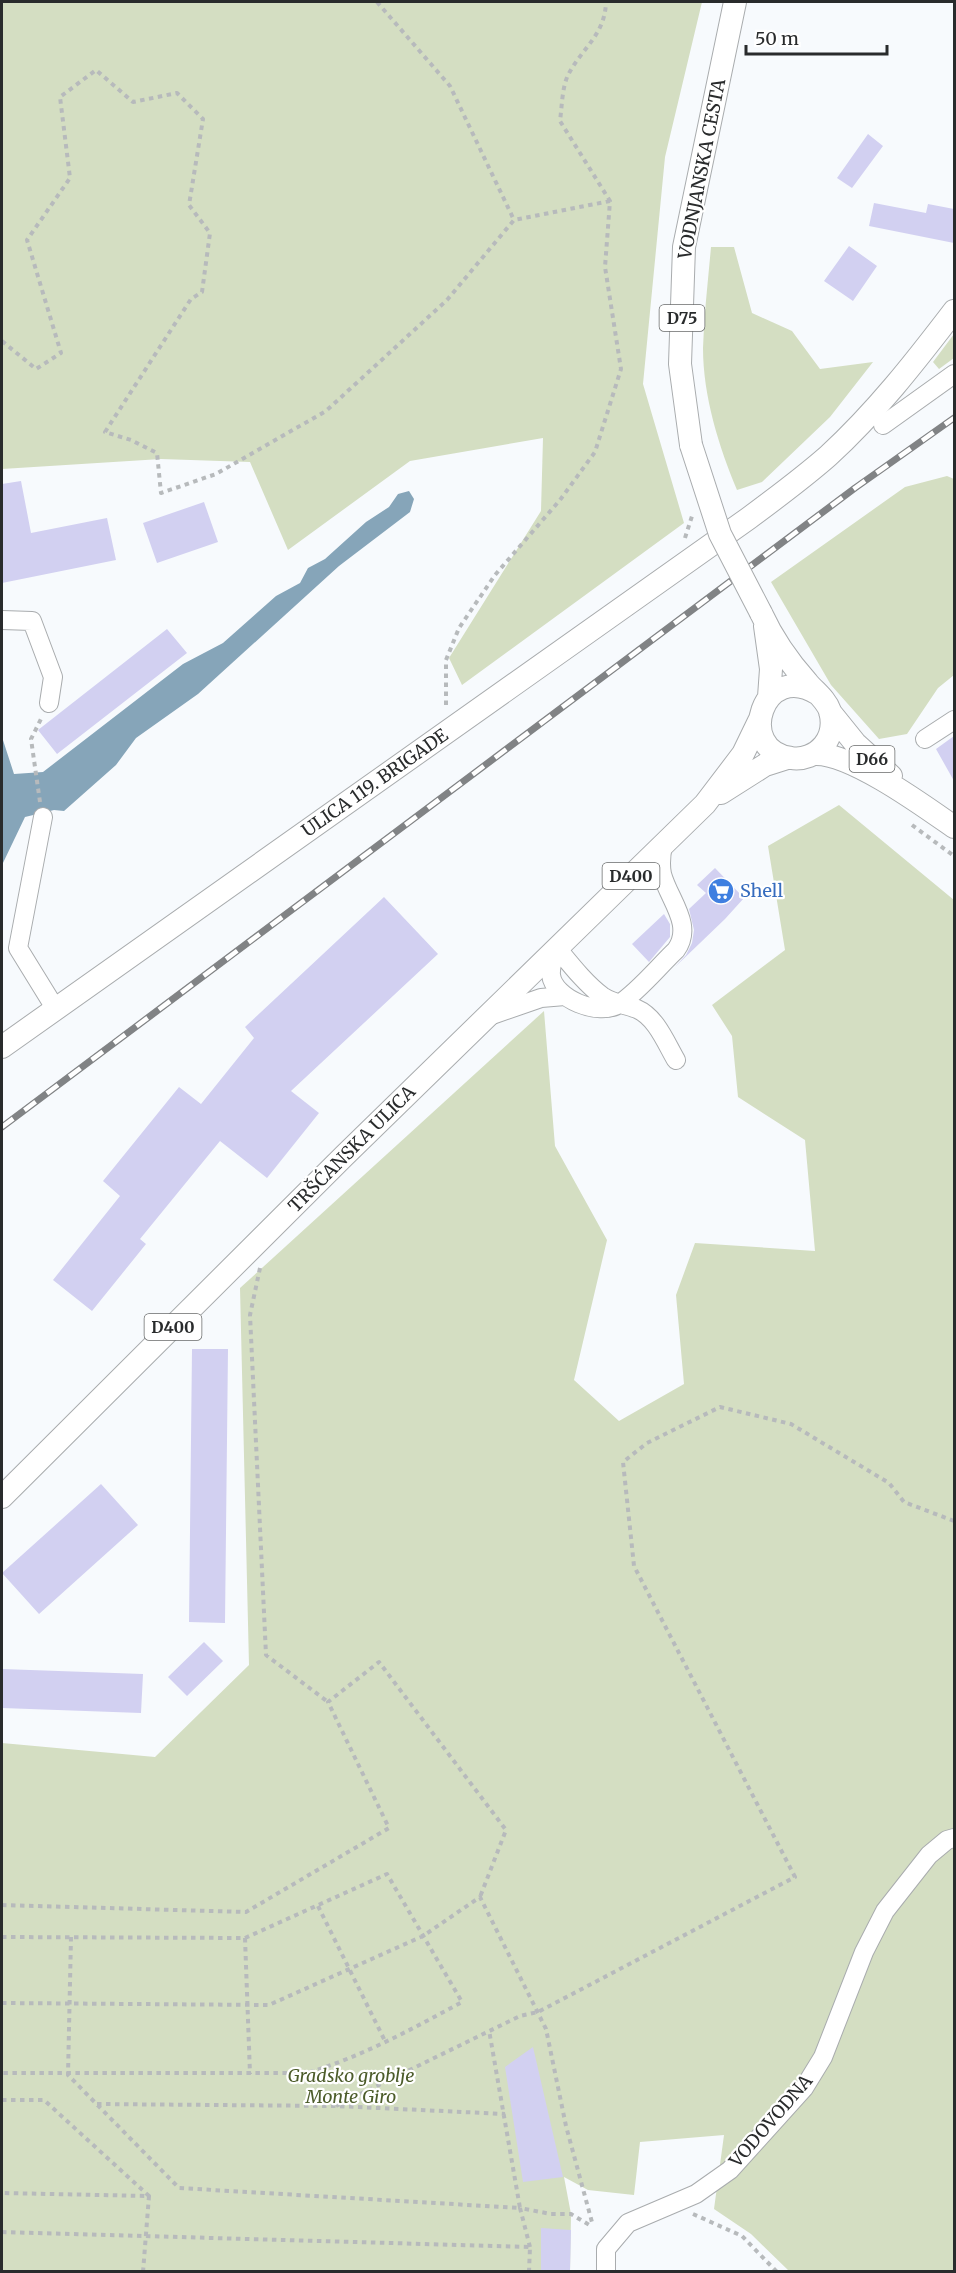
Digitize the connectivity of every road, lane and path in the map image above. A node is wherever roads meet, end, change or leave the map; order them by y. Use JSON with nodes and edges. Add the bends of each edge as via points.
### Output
{"nodes":[{"id":1,"x":377,"y":2,"type":"edge"},
{"id":2,"x":606,"y":2,"type":"edge"},
{"id":3,"x":735,"y":2,"type":"edge"},
{"id":4,"x":610,"y":201,"type":"junction"},
{"id":5,"x":514,"y":220,"type":"junction"},
{"id":6,"x":954,"y":311,"type":"edge"},
{"id":7,"x":2,"y":340,"type":"edge"},
{"id":8,"x":954,"y":374,"type":"edge"},
{"id":9,"x":902,"y":379,"type":"junction"},
{"id":10,"x":925,"y":395,"type":"junction"},
{"id":11,"x":883,"y":425,"type":"dead end"},
{"id":12,"x":689,"y":507,"type":"dead end"},
{"id":13,"x":682,"y":549,"type":"dead end"},
{"id":14,"x":763,"y":617,"type":"junction"},
{"id":15,"x":2,"y":620,"type":"edge"},
{"id":16,"x":769,"y":697,"type":"junction"},
{"id":17,"x":49,"y":703,"type":"joint"},
{"id":18,"x":824,"y":703,"type":"junction"},
{"id":19,"x":446,"y":705,"type":"dead end"},
{"id":20,"x":954,"y":720,"type":"edge"},
{"id":21,"x":759,"y":722,"type":"junction"},
{"id":22,"x":925,"y":739,"type":"dead end"},
{"id":23,"x":814,"y":754,"type":"junction"},
{"id":24,"x":787,"y":758,"type":"junction"},
{"id":25,"x":705,"y":804,"type":"junction"},
{"id":26,"x":912,"y":811,"type":"junction"},
{"id":27,"x":43,"y":817,"type":"joint"},
{"id":28,"x":954,"y":827,"type":"edge"},
{"id":29,"x":663,"y":845,"type":"junction"},
{"id":30,"x":954,"y":856,"type":"edge"},
{"id":31,"x":557,"y":948,"type":"junction"},
{"id":32,"x":565,"y":996,"type":"junction"},
{"id":33,"x":618,"y":1005,"type":"junction"},
{"id":34,"x":55,"y":1008,"type":"junction"},
{"id":35,"x":487,"y":1016,"type":"junction"},
{"id":36,"x":2,"y":1047,"type":"edge"},
{"id":37,"x":676,"y":1060,"type":"dead end"},
{"id":38,"x":262,"y":1238,"type":"junction"},
{"id":39,"x":2,"y":1497,"type":"edge"},
{"id":40,"x":954,"y":1521,"type":"edge"},
{"id":41,"x":328,"y":1702,"type":"junction"},
{"id":42,"x":954,"y":1838,"type":"edge"},
{"id":43,"x":480,"y":1897,"type":"junction"},
{"id":44,"x":2,"y":1905,"type":"edge"},
{"id":45,"x":318,"y":1906,"type":"junction"},
{"id":46,"x":423,"y":1935,"type":"junction"},
{"id":47,"x":2,"y":1936,"type":"edge"},
{"id":48,"x":71,"y":1937,"type":"junction"},
{"id":49,"x":245,"y":1938,"type":"junction"},
{"id":50,"x":348,"y":1971,"type":"junction"},
{"id":51,"x":2,"y":2003,"type":"edge"},
{"id":52,"x":71,"y":2003,"type":"junction"},
{"id":53,"x":250,"y":2004,"type":"junction"},
{"id":54,"x":538,"y":2012,"type":"junction"},
{"id":55,"x":489,"y":2030,"type":"junction"},
{"id":56,"x":385,"y":2041,"type":"junction"},
{"id":57,"x":2,"y":2073,"type":"edge"},
{"id":58,"x":250,"y":2074,"type":"junction"},
{"id":59,"x":68,"y":2075,"type":"junction"},
{"id":60,"x":2,"y":2100,"type":"edge"},
{"id":61,"x":96,"y":2104,"type":"junction"},
{"id":62,"x":336,"y":2106,"type":"junction"},
{"id":63,"x":505,"y":2114,"type":"junction"},
{"id":64,"x":2,"y":2193,"type":"edge"},
{"id":65,"x":149,"y":2196,"type":"junction"},
{"id":66,"x":519,"y":2208,"type":"junction"},
{"id":67,"x":663,"y":2210,"type":"junction"},
{"id":68,"x":592,"y":2226,"type":"junction"},
{"id":69,"x":2,"y":2232,"type":"edge"},
{"id":70,"x":147,"y":2237,"type":"junction"},
{"id":71,"x":530,"y":2247,"type":"junction"},
{"id":72,"x":606,"y":2249,"type":"junction"},
{"id":73,"x":143,"y":2271,"type":"edge"},
{"id":74,"x":529,"y":2271,"type":"edge"},
{"id":75,"x":606,"y":2271,"type":"edge"},
{"id":76,"x":777,"y":2271,"type":"edge"}],
"edges":[{"from":1,"to":5,"type":"path","via":[[450,86]]},
{"from":2,"to":4,"type":"path","via":[[598,32],[567,77],[560,121]]},
{"from":3,"to":14,"type":"main road","name":"VODNJANSKA CESTA","number":"D75","bridge":true,"via":[[684,247],[680,364],[692,445],[720,534]]},
{"from":4,"to":5,"type":"path"},
{"from":4,"to":19,"type":"path","via":[[605,267],[621,369],[595,452],[495,575],[459,628],[446,660]]},
{"from":5,"to":7,"type":"path","via":[[447,300],[326,411],[216,474],[161,493],[157,453],[105,432],[191,299],[202,292],[210,233],[189,205],[203,119],[177,93],[133,102],[96,70],[60,97],[70,178],[27,240],[61,353],[36,369]]},
{"from":6,"to":9,"type":"main road","name":"ULICA 119. BRIGADE"},
{"from":8,"to":10,"type":"street"},
{"from":9,"to":10,"type":"street"},
{"from":9,"to":34,"type":"main road","name":"ULICA 119. BRIGADE","via":[[828,455],[749,518]]},
{"from":10,"to":11,"type":"street"},
{"from":12,"to":13,"type":"path","via":[[692,517]]},
{"from":14,"to":16,"type":"main road","number":"D75","via":[[771,669]]},
{"from":14,"to":18,"type":"main road","number":"D75"},
{"from":15,"to":17,"type":"street","via":[[32,621],[53,676]]},
{"from":16,"to":18,"type":"main road","via":[[780,689],[797,686]]},
{"from":16,"to":21,"type":"main road"},
{"from":17,"to":27,"type":"path","via":[[31,739]]},
{"from":18,"to":23,"type":"main road","number":"D66","via":[[832,724],[828,738]]},
{"from":18,"to":26,"type":"main road","number":"D66"},
{"from":20,"to":22,"type":"street"},
{"from":21,"to":24,"type":"main road","via":[[764,740]]},
{"from":21,"to":25,"type":"main road","number":"D400","via":[[743,754]]},
{"from":23,"to":24,"type":"main road","number":"D66"},
{"from":23,"to":26,"type":"main road","number":"D66","via":[[825,753],[844,760]]},
{"from":24,"to":25,"type":"main road","number":"D400","via":[[765,765]]},
{"from":25,"to":29,"type":"main road","name":"TRŠĆANSKA ULICA","number":"D400"},
{"from":26,"to":28,"type":"main road","number":"D66"},
{"from":26,"to":30,"type":"path"},
{"from":27,"to":34,"type":"street","via":[[18,948]]},
{"from":29,"to":31,"type":"main road","name":"TRŠĆANSKA ULICA","number":"D400"},
{"from":29,"to":33,"type":"street","via":[[662,873],[683,924],[683,940]]},
{"from":31,"to":32,"type":"street","via":[[551,977]]},
{"from":31,"to":33,"type":"street","via":[[585,980]]},
{"from":31,"to":35,"type":"main road","name":"TRŠĆANSKA ULICA","number":"D400"},
{"from":32,"to":33,"type":"street","via":[[592,1007]]},
{"from":32,"to":35,"type":"street","via":[[541,998]]},
{"from":33,"to":37,"type":"street","via":[[647,1016]]},
{"from":34,"to":36,"type":"main road","name":"ULICA 119. BRIGADE"},
{"from":35,"to":38,"type":"main road","name":"TRŠĆANSKA ULICA","number":"D400"},
{"from":38,"to":39,"type":"main road","name":"TRŠĆANSKA ULICA","number":"D400"},
{"from":38,"to":41,"type":"path","via":[[250,1315],[266,1654]]},
{"from":40,"to":54,"type":"path","via":[[904,1502],[889,1483],[791,1424],[720,1407],[647,1443],[623,1462],[634,1566],[795,1877]]},
{"from":41,"to":43,"type":"path","via":[[380,1662],[506,1830]]},
{"from":41,"to":44,"type":"path","via":[[389,1828],[246,1912]]},
{"from":42,"to":67,"type":"street","name":"VODOVODNA","via":[[928,1855],[885,1911],[864,1952],[823,2057],[804,2088],[730,2170],[696,2194]]},
{"from":43,"to":46,"type":"path"},
{"from":43,"to":54,"type":"path"},
{"from":45,"to":46,"type":"path","via":[[387,1874]]},
{"from":45,"to":49,"type":"path"},
{"from":45,"to":50,"type":"path"},
{"from":46,"to":50,"type":"path"},
{"from":46,"to":56,"type":"path","via":[[462,2002]]},
{"from":47,"to":48,"type":"path"},
{"from":48,"to":49,"type":"path"},
{"from":48,"to":52,"type":"path"},
{"from":49,"to":53,"type":"path"},
{"from":50,"to":53,"type":"path","via":[[269,2005]]},
{"from":50,"to":56,"type":"path"},
{"from":51,"to":52,"type":"path"},
{"from":52,"to":53,"type":"path"},
{"from":52,"to":59,"type":"path"},
{"from":53,"to":58,"type":"path"},
{"from":54,"to":55,"type":"path"},
{"from":54,"to":68,"type":"path","via":[[546,2029]]},
{"from":55,"to":62,"type":"path"},
{"from":55,"to":63,"type":"path"},
{"from":56,"to":58,"type":"path","via":[[333,2066],[307,2073]]},
{"from":57,"to":59,"type":"path"},
{"from":58,"to":59,"type":"path"},
{"from":59,"to":61,"type":"path"},
{"from":60,"to":65,"type":"path","via":[[44,2100]]},
{"from":61,"to":62,"type":"path"},
{"from":61,"to":66,"type":"path","via":[[179,2188]]},
{"from":62,"to":63,"type":"path"},
{"from":63,"to":66,"type":"path"},
{"from":64,"to":65,"type":"path"},
{"from":65,"to":70,"type":"path"},
{"from":66,"to":68,"type":"path","via":[[571,2214]]},
{"from":66,"to":71,"type":"path"},
{"from":67,"to":72,"type":"street","name":"VODOVODNA","via":[[628,2223]]},
{"from":67,"to":76,"type":"path","via":[[699,2216],[742,2236]]},
{"from":68,"to":72,"type":"path"},
{"from":69,"to":70,"type":"path"},
{"from":70,"to":71,"type":"path"},
{"from":70,"to":73,"type":"path"},
{"from":71,"to":74,"type":"path"},
{"from":72,"to":75,"type":"street"}]}
